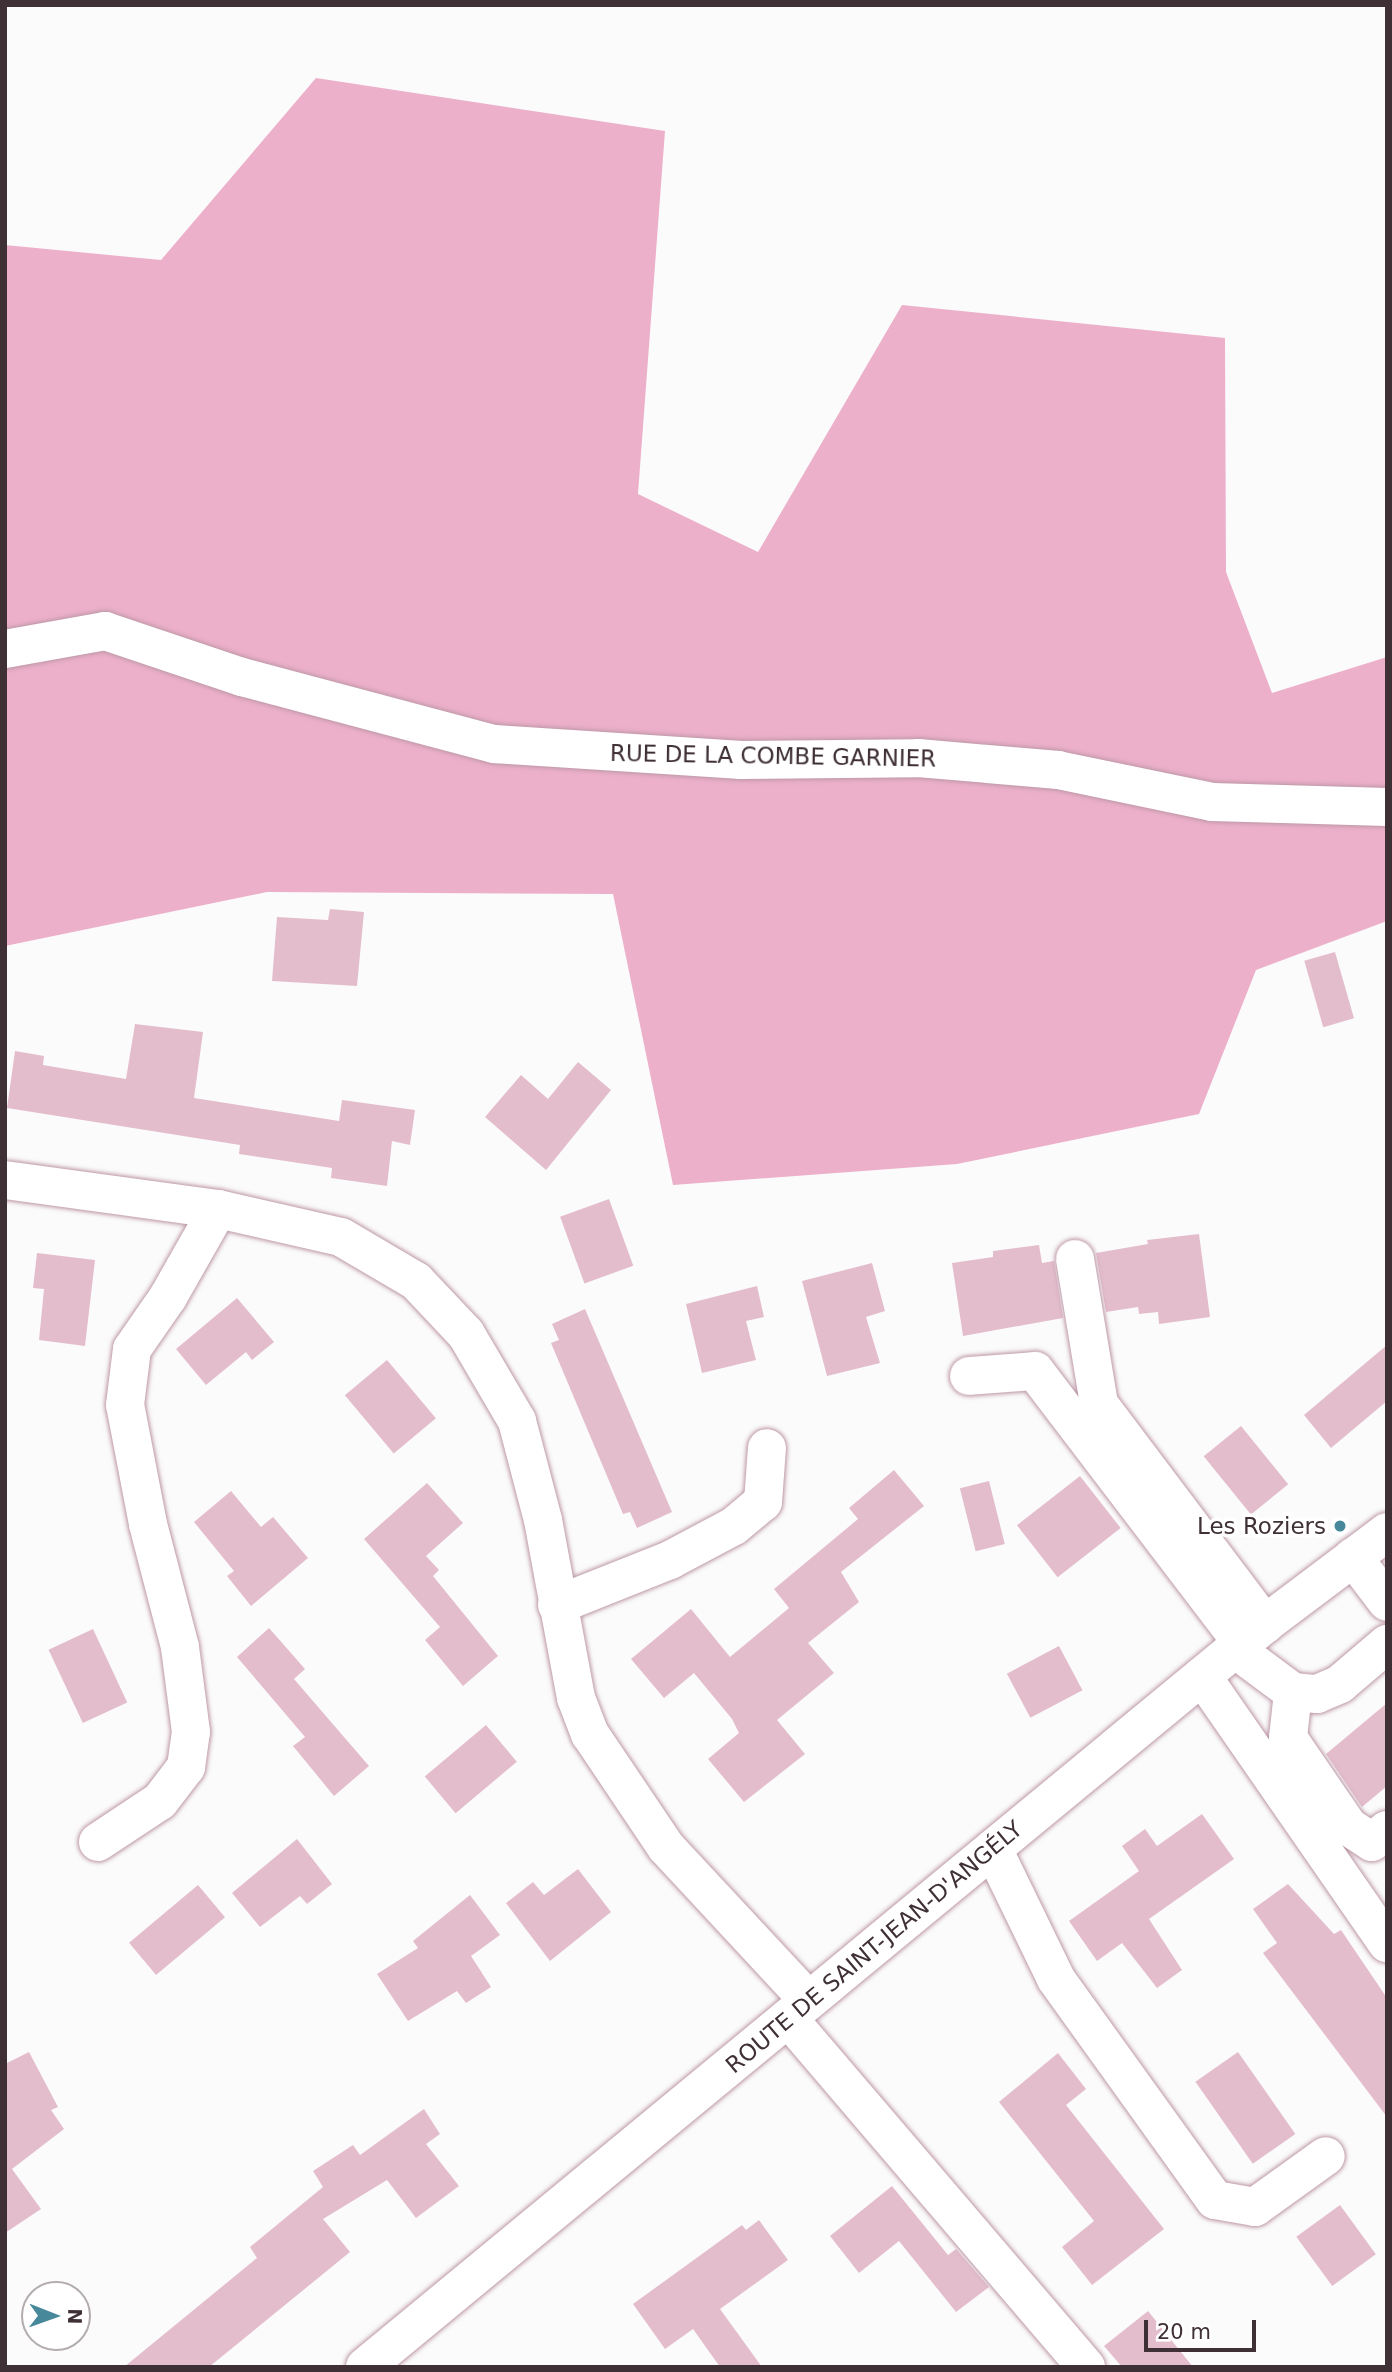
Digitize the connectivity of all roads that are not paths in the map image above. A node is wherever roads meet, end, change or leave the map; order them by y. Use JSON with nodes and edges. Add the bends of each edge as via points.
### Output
{"nodes":[{"id":1,"x":5,"y":649,"type":"edge"},
{"id":2,"x":1387,"y":807,"type":"edge"},
{"id":3,"x":5,"y":1180,"type":"edge"},
{"id":4,"x":218,"y":1209,"type":"junction"},
{"id":5,"x":1075,"y":1259,"type":"dead end"},
{"id":6,"x":969,"y":1376,"type":"dead end"},
{"id":7,"x":767,"y":1448,"type":"dead end"},
{"id":8,"x":1387,"y":1532,"type":"edge"},
{"id":9,"x":1353,"y":1557,"type":"junction"},
{"id":10,"x":1387,"y":1602,"type":"edge"},
{"id":11,"x":557,"y":1605,"type":"junction"},
{"id":12,"x":1247,"y":1638,"type":"junction"},
{"id":13,"x":1387,"y":1644,"type":"edge"},
{"id":14,"x":1202,"y":1676,"type":"junction"},
{"id":15,"x":1293,"y":1692,"type":"junction"},
{"id":16,"x":1387,"y":1830,"type":"edge"},
{"id":17,"x":98,"y":1842,"type":"dead end"},
{"id":18,"x":993,"y":1849,"type":"junction"},
{"id":19,"x":1387,"y":1942,"type":"edge"},
{"id":20,"x":798,"y":2009,"type":"junction"},
{"id":21,"x":1326,"y":2156,"type":"dead end"},
{"id":22,"x":365,"y":2367,"type":"edge"},
{"id":23,"x":1086,"y":2367,"type":"edge"}],
"edges":[{"from":1,"to":2,"type":"street","name":"RUE DE LA COMBE GARNIER","via":[[105,631],[242,677],[494,744],[741,760],[918,758],[1058,770],[1212,802]]},
{"from":3,"to":4,"type":"street"},
{"from":4,"to":11,"type":"street","via":[[341,1237],[416,1280],[466,1334],[517,1421],[543,1520]]},
{"from":4,"to":17,"type":"street","via":[[169,1297],[132,1349],[125,1405],[148,1524],[180,1647],[191,1732],[186,1767],[160,1801]]},
{"from":5,"to":12,"type":"street","via":[[1100,1404]]},
{"from":6,"to":12,"type":"street","via":[[1035,1371]]},
{"from":7,"to":11,"type":"street","via":[[763,1502],[734,1526],[670,1560]]},
{"from":8,"to":9,"type":"street","name":"ROUTE DE SAINT-JEAN-D'ANGÉLY"},
{"from":9,"to":10,"type":"street"},
{"from":9,"to":12,"type":"street","name":"ROUTE DE SAINT-JEAN-D'ANGÉLY"},
{"from":11,"to":20,"type":"street","via":[[576,1698],[590,1734],[666,1847]]},
{"from":12,"to":14,"type":"street","name":"ROUTE DE SAINT-JEAN-D'ANGÉLY"},
{"from":12,"to":15,"type":"street"},
{"from":13,"to":15,"type":"street","via":[[1340,1684],[1317,1694]]},
{"from":14,"to":18,"type":"street","name":"ROUTE DE SAINT-JEAN-D'ANGÉLY"},
{"from":14,"to":19,"type":"street"},
{"from":15,"to":16,"type":"street","via":[[1288,1738],[1349,1827],[1372,1842]]},
{"from":18,"to":20,"type":"street","name":"ROUTE DE SAINT-JEAN-D'ANGÉLY"},
{"from":18,"to":21,"type":"street","via":[[1056,1979],[1215,2200],[1255,2207]]},
{"from":20,"to":22,"type":"street","name":"ROUTE DE SAINT-JEAN-D'ANGÉLY"},
{"from":20,"to":23,"type":"street"}]}
